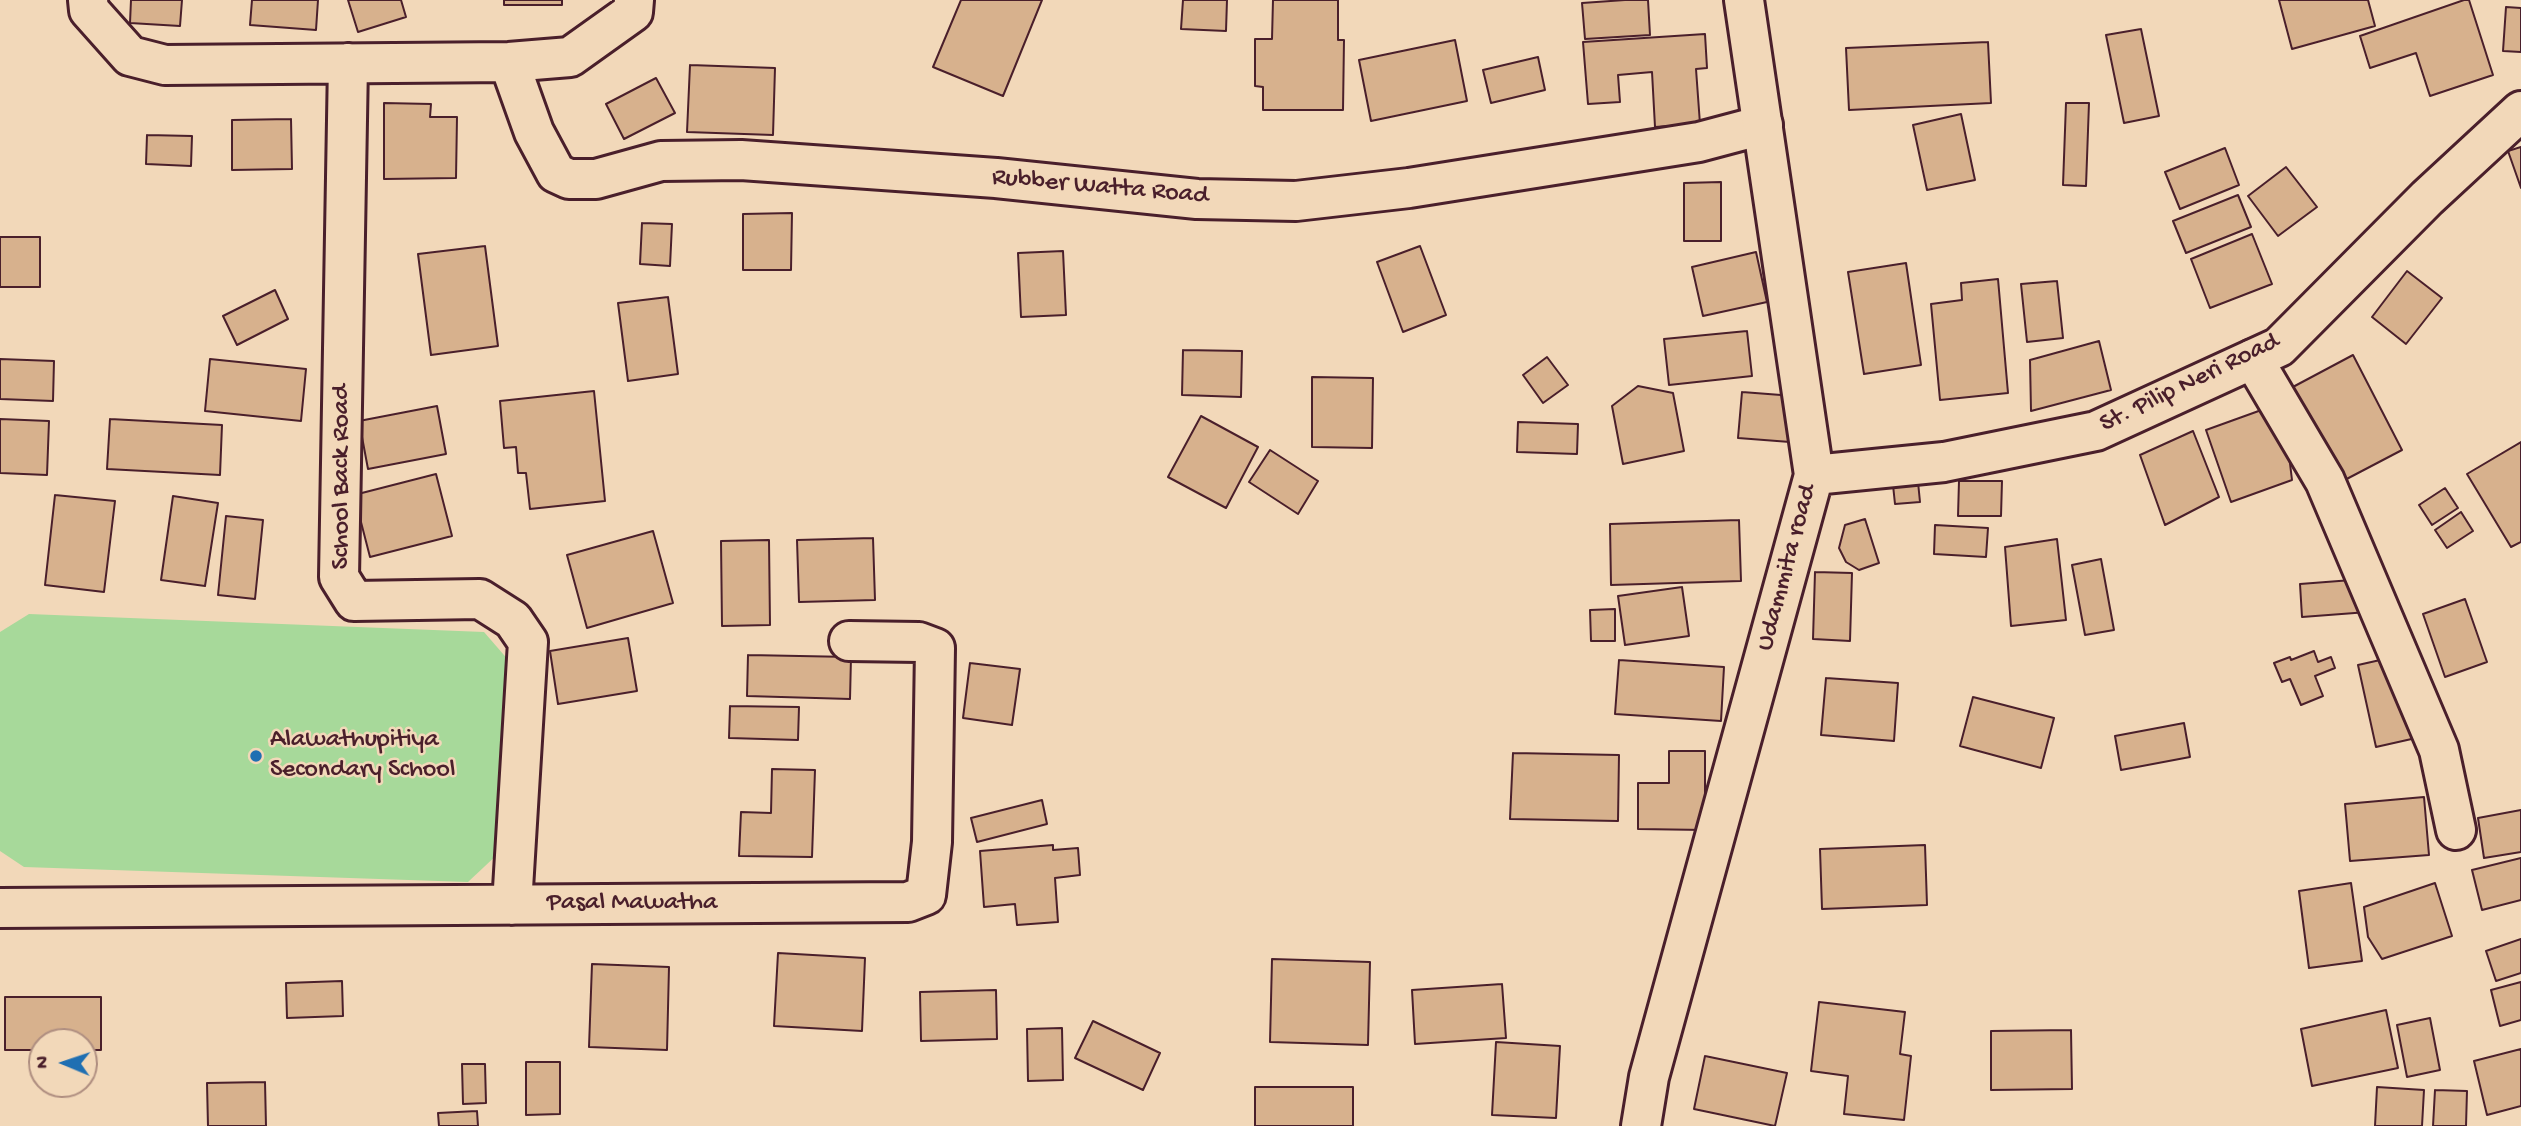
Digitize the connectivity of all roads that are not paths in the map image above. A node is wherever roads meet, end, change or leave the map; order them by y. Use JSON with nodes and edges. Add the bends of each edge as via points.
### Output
{"nodes":[{"id":1,"x":88,"y":0,"type":"edge"},
{"id":2,"x":635,"y":0,"type":"edge"},
{"id":3,"x":1744,"y":0,"type":"edge"},
{"id":4,"x":509,"y":62,"type":"junction"},
{"id":5,"x":348,"y":63,"type":"junction"},
{"id":6,"x":2521,"y":111,"type":"edge"},
{"id":7,"x":1763,"y":125,"type":"junction"},
{"id":8,"x":2253,"y":359,"type":"junction"},
{"id":9,"x":1814,"y":475,"type":"junction"},
{"id":10,"x":849,"y":641,"type":"dead end"},
{"id":11,"x":2456,"y":830,"type":"dead end"},
{"id":12,"x":512,"y":905,"type":"junction"},
{"id":13,"x":0,"y":908,"type":"edge"},
{"id":14,"x":1641,"y":1126,"type":"edge"}],
"edges":[{"from":1,"to":5,"type":"street","via":[[89,10],[130,56],[165,65]]},
{"from":2,"to":4,"type":"street","via":[[634,12],[570,57]]},
{"from":3,"to":7,"type":"street","name":"Udammita road"},
{"from":4,"to":5,"type":"street"},
{"from":4,"to":7,"type":"street","name":"Rubber Watta Road","via":[[534,132],[556,173],[569,179],[596,179],[661,161],[741,160],[996,178],[1197,199],[1296,201],[1409,188],[1699,142]]},
{"from":5,"to":12,"type":"street","name":"School Back Road","via":[[339,577],[354,601],[480,599],[513,620],[527,642]]},
{"from":6,"to":8,"type":"street","name":"St. Pilip Neri Road","via":[[2279,346]]},
{"from":7,"to":9,"type":"street","name":"Udammita road"},
{"from":8,"to":9,"type":"street","name":"St. Pilip Neri Road","via":[[2096,430],[1944,462]]},
{"from":8,"to":11,"type":"street","via":[[2325,481],[2439,750]]},
{"from":9,"to":14,"type":"street","name":"Udammita road","via":[[1649,1076]]},
{"from":10,"to":12,"type":"street","name":"Pasal Mawatha","via":[[919,642],[935,648],[932,842],[926,895],[908,902]]},
{"from":12,"to":13,"type":"street","name":"Pasal Mawatha"}]}
